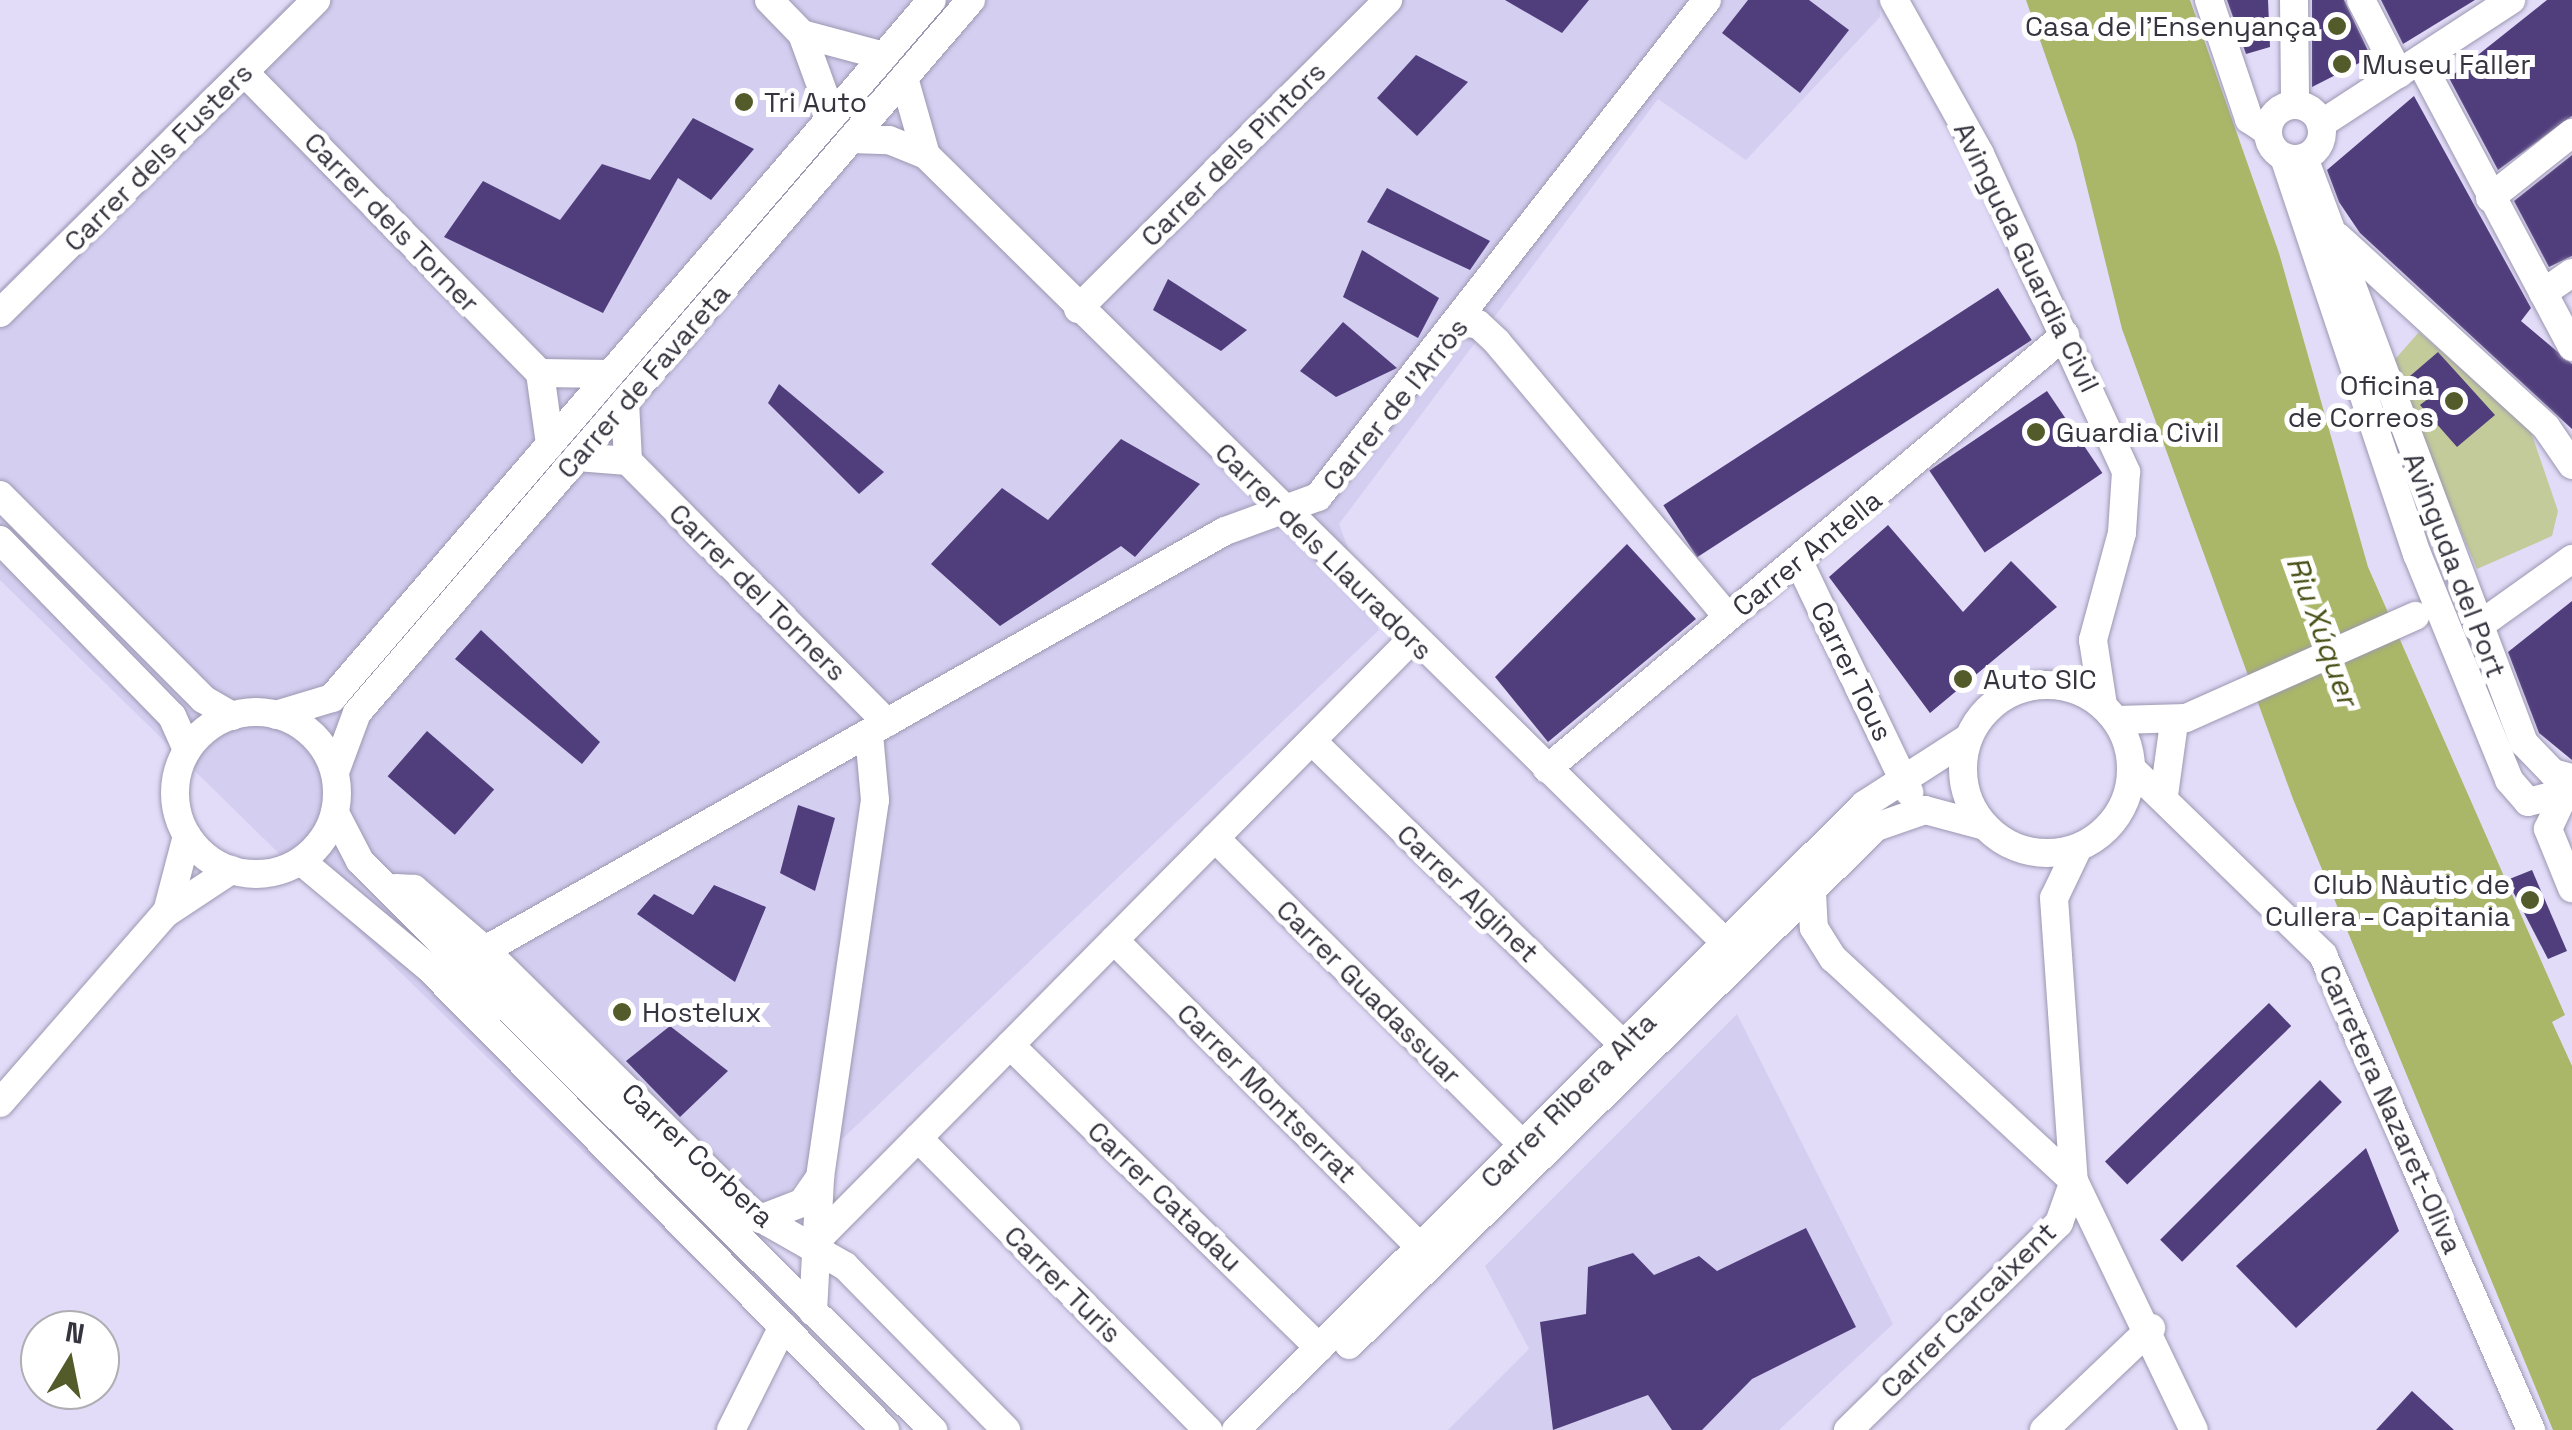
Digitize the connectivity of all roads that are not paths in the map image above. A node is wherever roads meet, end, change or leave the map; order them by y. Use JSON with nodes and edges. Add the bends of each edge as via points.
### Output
{"nodes":[{"id":1,"x":316,"y":0,"type":"edge"},
{"id":2,"x":769,"y":0,"type":"edge"},
{"id":3,"x":932,"y":0,"type":"edge"},
{"id":4,"x":970,"y":0,"type":"edge"},
{"id":5,"x":1388,"y":0,"type":"edge"},
{"id":6,"x":1706,"y":0,"type":"edge"},
{"id":7,"x":1894,"y":0,"type":"edge"},
{"id":8,"x":2209,"y":0,"type":"edge"},
{"id":9,"x":2294,"y":0,"type":"edge"},
{"id":10,"x":2361,"y":0,"type":"edge"},
{"id":11,"x":2510,"y":0,"type":"edge"},
{"id":12,"x":802,"y":34,"type":"junction"},
{"id":13,"x":884,"y":56,"type":"junction"},
{"id":14,"x":2410,"y":67,"type":"junction"},
{"id":15,"x":244,"y":72,"type":"junction"},
{"id":16,"x":904,"y":78,"type":"junction"},
{"id":17,"x":2295,"y":104,"type":"junction"},
{"id":18,"x":832,"y":116,"type":"junction"},
{"id":19,"x":2321,"y":124,"type":"junction"},
{"id":20,"x":2267,"y":131,"type":"junction"},
{"id":21,"x":2572,"y":133,"type":"edge"},
{"id":22,"x":850,"y":139,"type":"junction"},
{"id":23,"x":926,"y":155,"type":"junction"},
{"id":24,"x":2294,"y":158,"type":"junction"},
{"id":25,"x":2490,"y":198,"type":"junction"},
{"id":26,"x":2334,"y":233,"type":"junction"},
{"id":27,"x":2572,"y":273,"type":"edge"},
{"id":28,"x":2543,"y":294,"type":"junction"},
{"id":29,"x":2400,"y":303,"type":"junction"},
{"id":30,"x":1078,"y":309,"type":"junction"},
{"id":31,"x":0,"y":313,"type":"edge"},
{"id":32,"x":1462,"y":323,"type":"junction"},
{"id":33,"x":2364,"y":329,"type":"junction"},
{"id":34,"x":2065,"y":335,"type":"junction"},
{"id":35,"x":2569,"y":339,"type":"edge"},
{"id":36,"x":540,"y":373,"type":"junction"},
{"id":37,"x":610,"y":374,"type":"junction"},
{"id":38,"x":625,"y":401,"type":"junction"},
{"id":39,"x":550,"y":444,"type":"junction"},
{"id":40,"x":577,"y":457,"type":"junction"},
{"id":41,"x":628,"y":461,"type":"junction"},
{"id":42,"x":2572,"y":465,"type":"edge"},
{"id":43,"x":0,"y":495,"type":"edge"},
{"id":44,"x":1286,"y":511,"type":"junction"},
{"id":45,"x":0,"y":540,"type":"edge"},
{"id":46,"x":2416,"y":554,"type":"junction"},
{"id":47,"x":2572,"y":559,"type":"edge"},
{"id":48,"x":1800,"y":564,"type":"junction"},
{"id":49,"x":2415,"y":616,"type":"junction"},
{"id":50,"x":1728,"y":617,"type":"junction"},
{"id":51,"x":2477,"y":627,"type":"junction"},
{"id":52,"x":1412,"y":640,"type":"junction"},
{"id":53,"x":2093,"y":640,"type":"junction"},
{"id":54,"x":2457,"y":651,"type":"junction"},
{"id":55,"x":2039,"y":684,"type":"junction"},
{"id":56,"x":2110,"y":713,"type":"junction"},
{"id":57,"x":276,"y":715,"type":"junction"},
{"id":58,"x":233,"y":716,"type":"junction"},
{"id":59,"x":2180,"y":724,"type":"junction"},
{"id":60,"x":878,"y":728,"type":"junction"},
{"id":61,"x":1968,"y":738,"type":"junction"},
{"id":62,"x":1312,"y":741,"type":"junction"},
{"id":63,"x":187,"y":750,"type":"junction"},
{"id":64,"x":2132,"y":762,"type":"junction"},
{"id":65,"x":1546,"y":769,"type":"junction"},
{"id":66,"x":335,"y":772,"type":"junction"},
{"id":67,"x":1905,"y":778,"type":"junction"},
{"id":68,"x":2569,"y":789,"type":"edge"},
{"id":69,"x":2514,"y":791,"type":"junction"},
{"id":70,"x":2164,"y":795,"type":"junction"},
{"id":71,"x":1903,"y":812,"type":"junction"},
{"id":72,"x":335,"y":813,"type":"junction"},
{"id":73,"x":2114,"y":821,"type":"junction"},
{"id":74,"x":1985,"y":826,"type":"junction"},
{"id":75,"x":2194,"y":826,"type":"junction"},
{"id":76,"x":187,"y":836,"type":"junction"},
{"id":77,"x":1215,"y":838,"type":"junction"},
{"id":78,"x":2010,"y":846,"type":"junction"},
{"id":79,"x":2078,"y":848,"type":"junction"},
{"id":80,"x":2555,"y":852,"type":"junction"},
{"id":81,"x":301,"y":861,"type":"junction"},
{"id":82,"x":231,"y":870,"type":"junction"},
{"id":83,"x":388,"y":888,"type":"junction"},
{"id":84,"x":2572,"y":888,"type":"edge"},
{"id":85,"x":1812,"y":892,"type":"junction"},
{"id":86,"x":2054,"y":898,"type":"junction"},
{"id":87,"x":166,"y":913,"type":"junction"},
{"id":88,"x":1114,"y":940,"type":"junction"},
{"id":89,"x":1726,"y":943,"type":"junction"},
{"id":90,"x":485,"y":950,"type":"junction"},
{"id":91,"x":1010,"y":1045,"type":"junction"},
{"id":92,"x":1624,"y":1045,"type":"junction"},
{"id":93,"x":0,"y":1102,"type":"edge"},
{"id":94,"x":918,"y":1138,"type":"junction"},
{"id":95,"x":1523,"y":1145,"type":"junction"},
{"id":96,"x":820,"y":1178,"type":"junction"},
{"id":97,"x":2074,"y":1181,"type":"junction"},
{"id":98,"x":760,"y":1219,"type":"junction"},
{"id":99,"x":819,"y":1246,"type":"junction"},
{"id":100,"x":1420,"y":1247,"type":"junction"},
{"id":101,"x":813,"y":1312,"type":"junction"},
{"id":102,"x":782,"y":1326,"type":"junction"},
{"id":103,"x":2152,"y":1328,"type":"junction"},
{"id":104,"x":1319,"y":1348,"type":"junction"},
{"id":105,"x":731,"y":1430,"type":"edge"},
{"id":106,"x":885,"y":1430,"type":"edge"},
{"id":107,"x":932,"y":1430,"type":"edge"},
{"id":108,"x":1006,"y":1430,"type":"edge"},
{"id":109,"x":1208,"y":1430,"type":"edge"},
{"id":110,"x":1236,"y":1430,"type":"edge"},
{"id":111,"x":1262,"y":1430,"type":"edge"},
{"id":112,"x":1848,"y":1430,"type":"edge"},
{"id":113,"x":2044,"y":1430,"type":"edge"},
{"id":114,"x":2194,"y":1430,"type":"edge"},
{"id":115,"x":2531,"y":1430,"type":"edge"}],
"edges":[{"from":1,"to":15,"type":"street","name":"Carrer dels Fusters"},
{"from":2,"to":12,"type":"street"},
{"from":3,"to":13,"type":"street","name":"Carrer de Favareta"},
{"from":4,"to":16,"type":"street","name":"Carrer de Favareta"},
{"from":5,"to":30,"type":"street","name":"Carrer dels Pintors"},
{"from":6,"to":32,"type":"street","name":"Carrer de l'Arròs"},
{"from":7,"to":34,"type":"street","name":"Avinguda Guardia Civil"},
{"from":8,"to":20,"type":"street","via":[[2249,119]]},
{"from":9,"to":17,"type":"street"},
{"from":10,"to":14,"type":"street"},
{"from":11,"to":14,"type":"street"},
{"from":12,"to":13,"type":"street"},
{"from":12,"to":18,"type":"street"},
{"from":13,"to":18,"type":"street","name":"Carrer de Favareta"},
{"from":14,"to":19,"type":"street"},
{"from":14,"to":25,"type":"street"},
{"from":15,"to":31,"type":"street","name":"Carrer dels Fusters"},
{"from":15,"to":36,"type":"street","name":"Carrer dels Torner"},
{"from":16,"to":22,"type":"street","name":"Carrer de Favareta"},
{"from":16,"to":23,"type":"street","name":"Carrer dels Llauradors"},
{"from":17,"to":19,"type":"street"},
{"from":17,"to":20,"type":"street","via":[[2276,112]]},
{"from":18,"to":37,"type":"street","name":"Carrer de Favareta"},
{"from":19,"to":24,"type":"street"},
{"from":20,"to":24,"type":"street"},
{"from":21,"to":25,"type":"street"},
{"from":22,"to":23,"type":"street","name":"Carrer dels Llauradors","via":[[889,140]]},
{"from":22,"to":38,"type":"street","name":"Carrer de Favareta"},
{"from":23,"to":30,"type":"street","name":"Carrer dels Llauradors"},
{"from":24,"to":26,"type":"street","name":"Avinguda del Port"},
{"from":24,"to":46,"type":"street","name":"Avinguda del Port"},
{"from":25,"to":28,"type":"street"},
{"from":26,"to":29,"type":"street"},
{"from":26,"to":33,"type":"street","name":"Avinguda del Port"},
{"from":27,"to":28,"type":"street"},
{"from":28,"to":35,"type":"street"},
{"from":29,"to":33,"type":"street"},
{"from":29,"to":42,"type":"street","via":[[2546,427]]},
{"from":30,"to":44,"type":"street","name":"Carrer dels Llauradors"},
{"from":32,"to":44,"type":"street","name":"Carrer de l'Arròs","via":[[1332,484]]},
{"from":32,"to":50,"type":"street","via":[[1478,324],[1498,342]]},
{"from":33,"to":51,"type":"street","name":"Avinguda del Port"},
{"from":34,"to":48,"type":"street","name":"Carrer Antella"},
{"from":34,"to":53,"type":"street","name":"Avinguda Guardia Civil","via":[[2129,492]]},
{"from":36,"to":37,"type":"street"},
{"from":36,"to":39,"type":"street"},
{"from":37,"to":39,"type":"street","name":"Carrer de Favareta"},
{"from":38,"to":40,"type":"street","name":"Carrer de Favareta"},
{"from":38,"to":41,"type":"street"},
{"from":39,"to":57,"type":"street","name":"Carrer de Favareta","via":[[332,698]]},
{"from":40,"to":41,"type":"street"},
{"from":40,"to":66,"type":"street","name":"Carrer de Favareta","via":[[357,713]]},
{"from":41,"to":60,"type":"street","name":"Carrer del Torners"},
{"from":43,"to":58,"type":"street","via":[[203,699]]},
{"from":44,"to":52,"type":"street","name":"Carrer dels Llauradors"},
{"from":44,"to":60,"type":"street","name":"Carrer de l'Arròs","via":[[1225,531]]},
{"from":45,"to":63,"type":"street","via":[[172,716]]},
{"from":46,"to":49,"type":"street","name":"Avinguda del Port","via":[[2424,597]]},
{"from":46,"to":54,"type":"street","name":"Avinguda del Port"},
{"from":47,"to":51,"type":"street"},
{"from":48,"to":50,"type":"street","name":"Carrer Antella"},
{"from":48,"to":67,"type":"street","name":"Carrer Tous"},
{"from":49,"to":54,"type":"street","name":"Avinguda del Port","via":[[2435,622]]},
{"from":49,"to":59,"type":"street"},
{"from":50,"to":65,"type":"street","name":"Carrer Antella"},
{"from":51,"to":68,"type":"street","name":"Avinguda del Port","via":[[2518,727],[2536,758]]},
{"from":52,"to":62,"type":"street"},
{"from":52,"to":65,"type":"street","name":"Carrer dels Llauradors"},
{"from":53,"to":55,"type":"street"},
{"from":53,"to":56,"type":"street","name":"Avinguda Guardia Civil"},
{"from":54,"to":69,"type":"street","name":"Avinguda del Port"},
{"from":55,"to":56,"type":"street"},
{"from":55,"to":61,"type":"street","via":[[1996,702]]},
{"from":56,"to":59,"type":"street"},
{"from":56,"to":64,"type":"street"},
{"from":57,"to":58,"type":"street"},
{"from":57,"to":66,"type":"street","via":[[314,736]]},
{"from":58,"to":63,"type":"street"},
{"from":59,"to":64,"type":"street"},
{"from":59,"to":70,"type":"street"},
{"from":60,"to":90,"type":"street","name":"Carrer de l'Arròs"},
{"from":60,"to":96,"type":"street","via":[[874,800]]},
{"from":61,"to":67,"type":"street","name":"Carrer Ribera Alta"},
{"from":61,"to":74,"type":"street","via":[[1966,794]]},
{"from":62,"to":77,"type":"street"},
{"from":62,"to":92,"type":"street","name":"Carrer Alginet"},
{"from":63,"to":76,"type":"street","via":[[175,793]]},
{"from":64,"to":70,"type":"street","name":"Carretera Nazaret-Oliva"},
{"from":64,"to":73,"type":"street"},
{"from":65,"to":89,"type":"street","name":"Carrer dels Llauradors"},
{"from":66,"to":72,"type":"street"},
{"from":67,"to":71,"type":"street"},
{"from":67,"to":89,"type":"street","name":"Carrer Ribera Alta","via":[[1864,805]]},
{"from":68,"to":69,"type":"street","via":[[2528,802]]},
{"from":68,"to":80,"type":"street","via":[[2548,829]]},
{"from":69,"to":80,"type":"street","name":"Avinguda del Port"},
{"from":70,"to":75,"type":"street","name":"Carretera Nazaret-Oliva"},
{"from":71,"to":74,"type":"street"},
{"from":71,"to":85,"type":"street","name":"Carrer Ribera Alta","via":[[1876,827]]},
{"from":72,"to":81,"type":"street"},
{"from":72,"to":83,"type":"street","via":[[360,862]]},
{"from":73,"to":75,"type":"street","name":"Carretera Nazaret-Oliva","via":[[2160,809]]},
{"from":73,"to":79,"type":"street"},
{"from":74,"to":78,"type":"street"},
{"from":75,"to":115,"type":"street","name":"Carretera Nazaret-Oliva","via":[[2331,968]]},
{"from":76,"to":82,"type":"street"},
{"from":76,"to":87,"type":"street"},
{"from":77,"to":88,"type":"street"},
{"from":77,"to":95,"type":"street","name":"Carrer Guadassuar"},
{"from":78,"to":79,"type":"street"},
{"from":78,"to":86,"type":"street"},
{"from":79,"to":86,"type":"street"},
{"from":80,"to":84,"type":"street","name":"Avinguda del Port"},
{"from":81,"to":82,"type":"street","via":[[279,871]]},
{"from":81,"to":102,"type":"street","via":[[429,968]]},
{"from":82,"to":87,"type":"street"},
{"from":83,"to":90,"type":"street","name":"Carrer Corbera","via":[[414,888]]},
{"from":83,"to":101,"type":"street"},
{"from":85,"to":97,"type":"street","via":[[1814,928],[1833,958]]},
{"from":85,"to":111,"type":"street","name":"Carrer Ribera Alta"},
{"from":86,"to":97,"type":"street"},
{"from":87,"to":93,"type":"street"},
{"from":88,"to":91,"type":"street"},
{"from":88,"to":100,"type":"street","name":"Carrer Montserrat"},
{"from":89,"to":92,"type":"street","name":"Carrer Ribera Alta"},
{"from":90,"to":98,"type":"street","name":"Carrer Corbera"},
{"from":91,"to":94,"type":"street"},
{"from":91,"to":104,"type":"street","name":"Carrer Catadau"},
{"from":92,"to":95,"type":"street","name":"Carrer Ribera Alta"},
{"from":94,"to":99,"type":"street"},
{"from":94,"to":109,"type":"street","name":"Carrer Turis"},
{"from":95,"to":100,"type":"street","name":"Carrer Ribera Alta"},
{"from":96,"to":98,"type":"street","via":[[802,1203]]},
{"from":96,"to":99,"type":"street"},
{"from":97,"to":103,"type":"street"},
{"from":97,"to":112,"type":"street","name":"Carrer Carcaixent","via":[[2059,1223]]},
{"from":98,"to":99,"type":"street","name":"Carrer Corbera"},
{"from":99,"to":101,"type":"street"},
{"from":99,"to":108,"type":"street","name":"Carrer Corbera"},
{"from":100,"to":104,"type":"street","name":"Carrer Ribera Alta"},
{"from":101,"to":107,"type":"street"},
{"from":102,"to":105,"type":"street"},
{"from":102,"to":106,"type":"street"},
{"from":103,"to":113,"type":"street"},
{"from":103,"to":114,"type":"street"},
{"from":104,"to":110,"type":"street","name":"Carrer Ribera Alta"}]}
